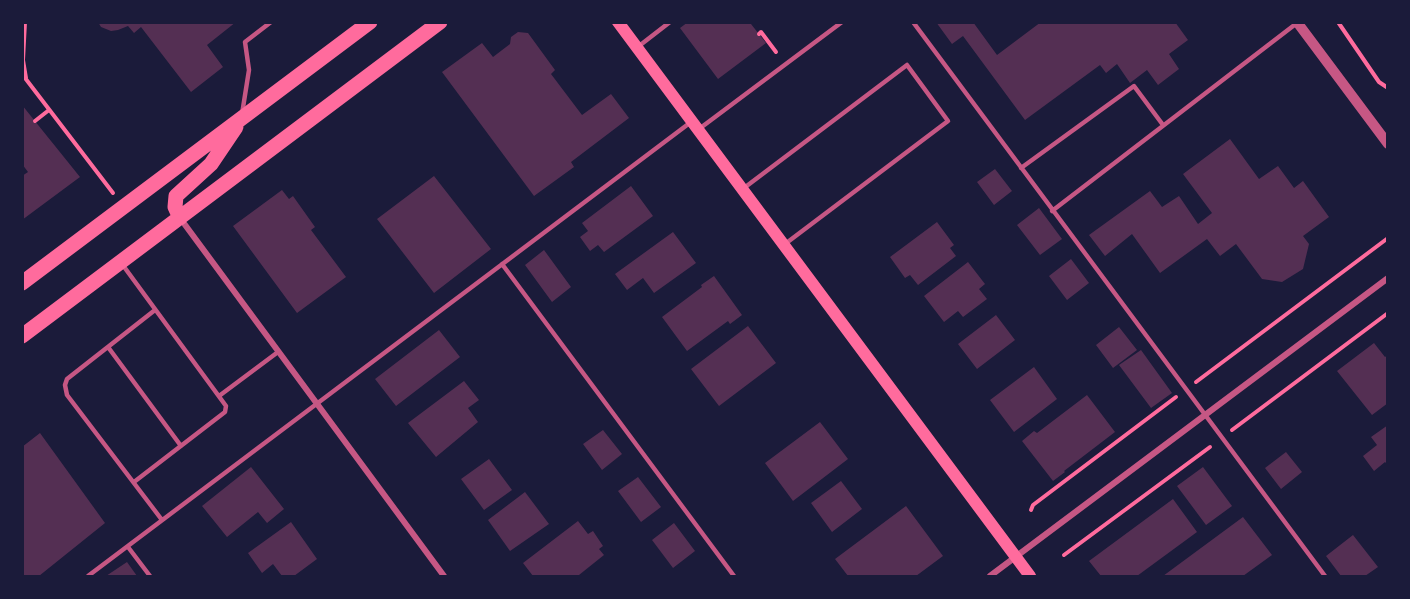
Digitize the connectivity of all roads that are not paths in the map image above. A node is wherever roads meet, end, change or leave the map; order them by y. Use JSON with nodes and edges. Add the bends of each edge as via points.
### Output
{"nodes":[{"id":1,"x":271,"y":22,"type":"edge"},
{"id":2,"x":370,"y":22,"type":"edge"},
{"id":3,"x":440,"y":22,"type":"edge"},
{"id":4,"x":618,"y":22,"type":"edge"},
{"id":5,"x":670,"y":22,"type":"edge"},
{"id":6,"x":842,"y":22,"type":"edge"},
{"id":7,"x":912,"y":22,"type":"edge"},
{"id":8,"x":1297,"y":22,"type":"edge"},
{"id":9,"x":637,"y":48,"type":"junction"},
{"id":10,"x":241,"y":119,"type":"junction"},
{"id":11,"x":1163,"y":125,"type":"junction"},
{"id":12,"x":694,"y":126,"type":"junction"},
{"id":13,"x":1388,"y":144,"type":"edge"},
{"id":14,"x":1021,"y":168,"type":"junction"},
{"id":15,"x":741,"y":190,"type":"junction"},
{"id":16,"x":1052,"y":211,"type":"junction"},
{"id":17,"x":180,"y":218,"type":"junction"},
{"id":18,"x":783,"y":246,"type":"junction"},
{"id":19,"x":120,"y":262,"type":"junction"},
{"id":20,"x":502,"y":264,"type":"junction"},
{"id":21,"x":1388,"y":278,"type":"edge"},
{"id":22,"x":22,"y":283,"type":"edge"},
{"id":23,"x":155,"y":310,"type":"junction"},
{"id":24,"x":22,"y":336,"type":"edge"},
{"id":25,"x":108,"y":347,"type":"junction"},
{"id":26,"x":278,"y":352,"type":"junction"},
{"id":27,"x":219,"y":396,"type":"junction"},
{"id":28,"x":316,"y":404,"type":"junction"},
{"id":29,"x":1204,"y":416,"type":"junction"},
{"id":30,"x":181,"y":446,"type":"junction"},
{"id":31,"x":134,"y":482,"type":"junction"},
{"id":32,"x":162,"y":520,"type":"junction"},
{"id":33,"x":128,"y":547,"type":"junction"},
{"id":34,"x":1016,"y":557,"type":"junction"},
{"id":35,"x":88,"y":576,"type":"edge"},
{"id":36,"x":150,"y":576,"type":"edge"},
{"id":37,"x":444,"y":576,"type":"edge"},
{"id":38,"x":734,"y":576,"type":"edge"},
{"id":39,"x":990,"y":576,"type":"edge"},
{"id":40,"x":1030,"y":576,"type":"edge"},
{"id":41,"x":1326,"y":576,"type":"edge"}],
"edges":[{"from":1,"to":10,"type":"lane","via":[[245,42],[249,70]]},
{"from":2,"to":10,"type":"main road"},
{"from":3,"to":17,"type":"main road"},
{"from":4,"to":9,"type":"main road"},
{"from":5,"to":9,"type":"lane"},
{"from":6,"to":12,"type":"lane"},
{"from":7,"to":14,"type":"lane"},
{"from":8,"to":11,"type":"lane"},
{"from":8,"to":13,"type":"street"},
{"from":9,"to":12,"type":"main road"},
{"from":10,"to":17,"type":"main road","via":[[211,164],[176,196]]},
{"from":10,"to":22,"type":"main road"},
{"from":11,"to":14,"type":"lane","via":[[1134,86]]},
{"from":11,"to":16,"type":"lane"},
{"from":12,"to":15,"type":"main road"},
{"from":12,"to":20,"type":"lane"},
{"from":14,"to":16,"type":"lane"},
{"from":15,"to":18,"type":"main road"},
{"from":15,"to":18,"type":"lane","via":[[907,65],[948,121]]},
{"from":16,"to":29,"type":"lane"},
{"from":17,"to":19,"type":"main road"},
{"from":17,"to":26,"type":"street"},
{"from":18,"to":34,"type":"main road"},
{"from":19,"to":23,"type":"lane"},
{"from":19,"to":24,"type":"main road"},
{"from":20,"to":28,"type":"lane"},
{"from":20,"to":38,"type":"lane"},
{"from":21,"to":29,"type":"street"},
{"from":23,"to":25,"type":"lane"},
{"from":23,"to":27,"type":"lane"},
{"from":25,"to":30,"type":"lane"},
{"from":25,"to":31,"type":"lane","via":[[66,379],[65,385],[67,395]]},
{"from":26,"to":27,"type":"lane"},
{"from":26,"to":28,"type":"street"},
{"from":27,"to":30,"type":"lane","via":[[226,406],[225,412]]},
{"from":28,"to":32,"type":"lane"},
{"from":28,"to":37,"type":"street"},
{"from":29,"to":34,"type":"street"},
{"from":29,"to":41,"type":"lane"},
{"from":30,"to":31,"type":"lane"},
{"from":31,"to":32,"type":"lane"},
{"from":32,"to":33,"type":"lane"},
{"from":33,"to":35,"type":"lane"},
{"from":33,"to":36,"type":"lane"},
{"from":34,"to":39,"type":"street"},
{"from":34,"to":40,"type":"main road"}]}
